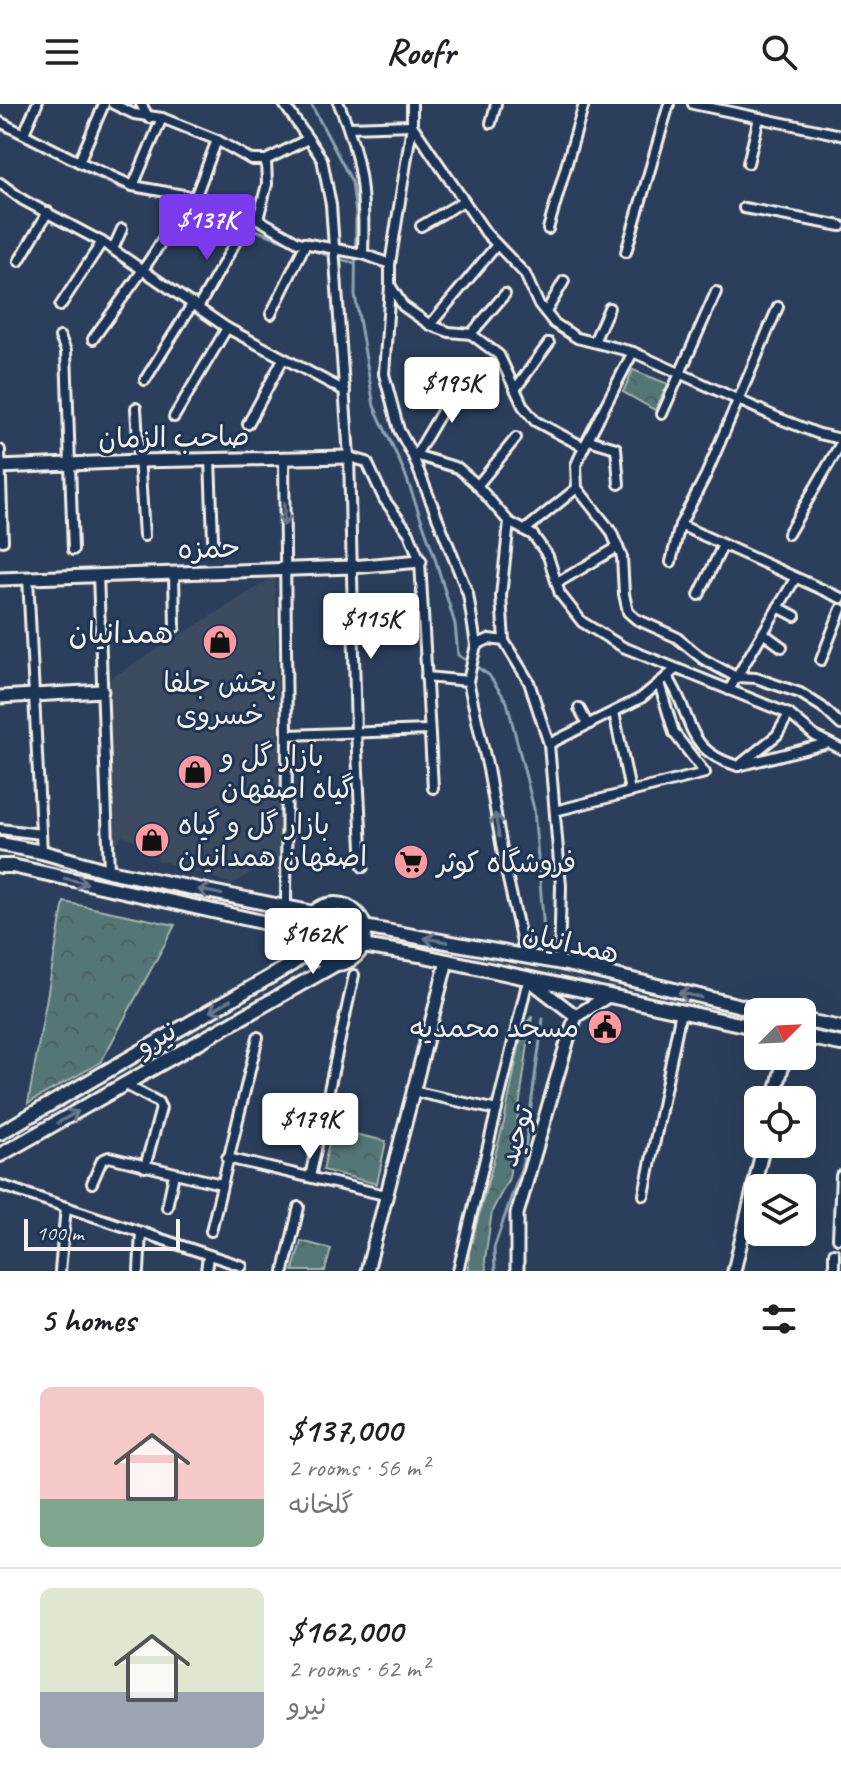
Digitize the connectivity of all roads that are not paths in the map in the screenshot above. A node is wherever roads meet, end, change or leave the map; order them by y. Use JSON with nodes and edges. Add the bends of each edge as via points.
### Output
{"nodes":[{"id":1,"x":37,"y":104,"type":"edge"},
{"id":2,"x":104,"y":104,"type":"edge"},
{"id":3,"x":113,"y":104,"type":"edge"},
{"id":4,"x":141,"y":104,"type":"edge"},
{"id":5,"x":284,"y":104,"type":"edge"},
{"id":6,"x":339,"y":104,"type":"edge"},
{"id":7,"x":412,"y":104,"type":"edge"},
{"id":8,"x":496,"y":104,"type":"edge"},
{"id":9,"x":584,"y":104,"type":"edge"},
{"id":10,"x":669,"y":104,"type":"edge"},
{"id":11,"x":693,"y":104,"type":"edge"},
{"id":12,"x":149,"y":118,"type":"junction"},
{"id":13,"x":162,"y":118,"type":"junction"},
{"id":14,"x":759,"y":118,"type":"junction"},
{"id":15,"x":0,"y":122,"type":"edge"},
{"id":16,"x":491,"y":123,"type":"dead end"},
{"id":17,"x":412,"y":125,"type":"junction"},
{"id":18,"x":349,"y":127,"type":"junction"},
{"id":19,"x":24,"y":133,"type":"junction"},
{"id":20,"x":841,"y":135,"type":"edge"},
{"id":21,"x":308,"y":139,"type":"junction"},
{"id":22,"x":217,"y":140,"type":"junction"},
{"id":23,"x":266,"y":160,"type":"junction"},
{"id":24,"x":79,"y":162,"type":"junction"},
{"id":25,"x":748,"y":163,"type":"dead end"},
{"id":26,"x":0,"y":183,"type":"edge"},
{"id":27,"x":133,"y":186,"type":"junction"},
{"id":28,"x":185,"y":195,"type":"junction"},
{"id":29,"x":195,"y":198,"type":"junction"},
{"id":30,"x":464,"y":201,"type":"junction"},
{"id":31,"x":744,"y":208,"type":"dead end"},
{"id":32,"x":48,"y":212,"type":"junction"},
{"id":33,"x":254,"y":218,"type":"junction"},
{"id":34,"x":421,"y":226,"type":"dead end"},
{"id":35,"x":841,"y":226,"type":"edge"},
{"id":36,"x":122,"y":229,"type":"dead end"},
{"id":37,"x":548,"y":229,"type":"dead end"},
{"id":38,"x":102,"y":242,"type":"junction"},
{"id":39,"x":306,"y":243,"type":"junction"},
{"id":40,"x":496,"y":246,"type":"junction"},
{"id":41,"x":113,"y":249,"type":"junction"},
{"id":42,"x":337,"y":250,"type":"junction"},
{"id":43,"x":626,"y":252,"type":"dead end"},
{"id":44,"x":363,"y":254,"type":"junction"},
{"id":45,"x":19,"y":261,"type":"dead end"},
{"id":46,"x":390,"y":264,"type":"junction"},
{"id":47,"x":142,"y":269,"type":"junction"},
{"id":48,"x":564,"y":281,"type":"dead end"},
{"id":49,"x":390,"y":285,"type":"junction"},
{"id":50,"x":716,"y":292,"type":"dead end"},
{"id":51,"x":505,"y":294,"type":"dead end"},
{"id":52,"x":196,"y":305,"type":"junction"},
{"id":53,"x":60,"y":306,"type":"dead end"},
{"id":54,"x":778,"y":307,"type":"dead end"},
{"id":55,"x":609,"y":308,"type":"dead end"},
{"id":56,"x":546,"y":312,"type":"junction"},
{"id":57,"x":271,"y":314,"type":"dead end"},
{"id":58,"x":430,"y":325,"type":"junction"},
{"id":59,"x":227,"y":328,"type":"junction"},
{"id":60,"x":471,"y":334,"type":"junction"},
{"id":61,"x":60,"y":337,"type":"dead end"},
{"id":62,"x":93,"y":339,"type":"dead end"},
{"id":63,"x":594,"y":342,"type":"junction"},
{"id":64,"x":549,"y":343,"type":"dead end"},
{"id":65,"x":633,"y":352,"type":"junction"},
{"id":66,"x":283,"y":359,"type":"junction"},
{"id":67,"x":680,"y":372,"type":"junction"},
{"id":68,"x":461,"y":379,"type":"dead end"},
{"id":69,"x":145,"y":380,"type":"dead end"},
{"id":70,"x":516,"y":388,"type":"junction"},
{"id":71,"x":345,"y":391,"type":"junction"},
{"id":72,"x":739,"y":400,"type":"junction"},
{"id":73,"x":136,"y":408,"type":"dead end"},
{"id":74,"x":662,"y":414,"type":"dead end"},
{"id":75,"x":174,"y":417,"type":"dead end"},
{"id":76,"x":248,"y":424,"type":"dead end"},
{"id":77,"x":516,"y":438,"type":"dead end"},
{"id":78,"x":841,"y":441,"type":"edge"},
{"id":79,"x":587,"y":444,"type":"junction"},
{"id":80,"x":0,"y":450,"type":"edge"},
{"id":81,"x":414,"y":454,"type":"junction"},
{"id":82,"x":349,"y":457,"type":"junction"},
{"id":83,"x":284,"y":458,"type":"junction"},
{"id":84,"x":210,"y":459,"type":"junction"},
{"id":85,"x":139,"y":461,"type":"junction"},
{"id":86,"x":71,"y":464,"type":"junction"},
{"id":87,"x":0,"y":467,"type":"edge"},
{"id":88,"x":619,"y":484,"type":"dead end"},
{"id":89,"x":477,"y":486,"type":"junction"},
{"id":90,"x":577,"y":488,"type":"junction"},
{"id":91,"x":509,"y":522,"type":"junction"},
{"id":92,"x":680,"y":525,"type":"junction"},
{"id":93,"x":525,"y":530,"type":"junction"},
{"id":94,"x":788,"y":534,"type":"dead end"},
{"id":95,"x":144,"y":536,"type":"dead end"},
{"id":96,"x":213,"y":539,"type":"dead end"},
{"id":97,"x":3,"y":541,"type":"dead end"},
{"id":98,"x":723,"y":545,"type":"junction"},
{"id":99,"x":618,"y":547,"type":"junction"},
{"id":100,"x":73,"y":550,"type":"dead end"},
{"id":101,"x":420,"y":561,"type":"junction"},
{"id":102,"x":671,"y":562,"type":"dead end"},
{"id":103,"x":352,"y":567,"type":"junction"},
{"id":104,"x":284,"y":569,"type":"junction"},
{"id":105,"x":174,"y":573,"type":"junction"},
{"id":106,"x":98,"y":575,"type":"junction"},
{"id":107,"x":28,"y":578,"type":"junction"},
{"id":108,"x":0,"y":579,"type":"edge"},
{"id":109,"x":795,"y":579,"type":"junction"},
{"id":110,"x":557,"y":583,"type":"junction"},
{"id":111,"x":699,"y":595,"type":"dead end"},
{"id":112,"x":841,"y":598,"type":"edge"},
{"id":113,"x":778,"y":607,"type":"junction"},
{"id":114,"x":841,"y":609,"type":"edge"},
{"id":115,"x":795,"y":616,"type":"dead end"},
{"id":116,"x":175,"y":627,"type":"dead end"},
{"id":117,"x":763,"y":633,"type":"junction"},
{"id":118,"x":504,"y":641,"type":"junction"},
{"id":119,"x":782,"y":647,"type":"dead end"},
{"id":120,"x":475,"y":650,"type":"junction"},
{"id":121,"x":821,"y":660,"type":"dead end"},
{"id":122,"x":676,"y":669,"type":"junction"},
{"id":123,"x":667,"y":676,"type":"junction"},
{"id":124,"x":426,"y":677,"type":"junction"},
{"id":125,"x":736,"y":677,"type":"junction"},
{"id":126,"x":469,"y":679,"type":"junction"},
{"id":127,"x":659,"y":683,"type":"junction"},
{"id":128,"x":729,"y":690,"type":"junction"},
{"id":129,"x":102,"y":691,"type":"junction"},
{"id":130,"x":35,"y":695,"type":"junction"},
{"id":131,"x":0,"y":697,"type":"edge"},
{"id":132,"x":579,"y":708,"type":"dead end"},
{"id":133,"x":614,"y":712,"type":"junction"},
{"id":134,"x":789,"y":714,"type":"junction"},
{"id":135,"x":588,"y":725,"type":"junction"},
{"id":136,"x":841,"y":725,"type":"edge"},
{"id":137,"x":429,"y":730,"type":"junction"},
{"id":138,"x":356,"y":733,"type":"junction"},
{"id":139,"x":287,"y":735,"type":"junction"},
{"id":140,"x":828,"y":742,"type":"junction"},
{"id":141,"x":549,"y":744,"type":"junction"},
{"id":142,"x":841,"y":749,"type":"edge"},
{"id":143,"x":738,"y":766,"type":"junction"},
{"id":144,"x":433,"y":788,"type":"dead end"},
{"id":145,"x":630,"y":791,"type":"junction"},
{"id":146,"x":555,"y":811,"type":"junction"},
{"id":147,"x":0,"y":829,"type":"edge"},
{"id":148,"x":41,"y":834,"type":"junction"},
{"id":149,"x":0,"y":844,"type":"edge"},
{"id":150,"x":42,"y":852,"type":"junction"},
{"id":151,"x":0,"y":866,"type":"edge"},
{"id":152,"x":363,"y":867,"type":"dead end"},
{"id":153,"x":109,"y":871,"type":"junction"},
{"id":154,"x":286,"y":908,"type":"junction"},
{"id":155,"x":314,"y":913,"type":"junction"},
{"id":156,"x":364,"y":927,"type":"junction"},
{"id":157,"x":305,"y":936,"type":"junction"},
{"id":158,"x":362,"y":946,"type":"junction"},
{"id":159,"x":310,"y":950,"type":"junction"},
{"id":160,"x":525,"y":956,"type":"junction"},
{"id":161,"x":447,"y":961,"type":"junction"},
{"id":162,"x":559,"y":963,"type":"junction"},
{"id":163,"x":292,"y":964,"type":"junction"},
{"id":164,"x":336,"y":964,"type":"junction"},
{"id":165,"x":354,"y":975,"type":"dead end"},
{"id":166,"x":301,"y":982,"type":"junction"},
{"id":167,"x":527,"y":984,"type":"junction"},
{"id":168,"x":608,"y":996,"type":"junction"},
{"id":169,"x":744,"y":1007,"type":"edge"},
{"id":170,"x":681,"y":1011,"type":"junction"},
{"id":171,"x":576,"y":1016,"type":"junction"},
{"id":172,"x":816,"y":1023,"type":"edge"},
{"id":173,"x":744,"y":1025,"type":"edge"},
{"id":174,"x":841,"y":1028,"type":"edge"},
{"id":175,"x":258,"y":1037,"type":"dead end"},
{"id":176,"x":816,"y":1040,"type":"edge"},
{"id":177,"x":841,"y":1044,"type":"edge"},
{"id":178,"x":124,"y":1084,"type":"junction"},
{"id":179,"x":412,"y":1091,"type":"junction"},
{"id":180,"x":497,"y":1110,"type":"junction"},
{"id":181,"x":0,"y":1133,"type":"edge"},
{"id":182,"x":0,"y":1155,"type":"edge"},
{"id":183,"x":227,"y":1158,"type":"junction"},
{"id":184,"x":761,"y":1158,"type":"edge"},
{"id":185,"x":145,"y":1167,"type":"junction"},
{"id":186,"x":174,"y":1174,"type":"junction"},
{"id":187,"x":841,"y":1176,"type":"edge"},
{"id":188,"x":310,"y":1177,"type":"junction"},
{"id":189,"x":92,"y":1183,"type":"dead end"},
{"id":190,"x":221,"y":1184,"type":"junction"},
{"id":191,"x":0,"y":1185,"type":"edge"},
{"id":192,"x":385,"y":1195,"type":"junction"},
{"id":193,"x":644,"y":1195,"type":"dead end"},
{"id":194,"x":66,"y":1207,"type":"junction"},
{"id":195,"x":167,"y":1207,"type":"dead end"},
{"id":196,"x":299,"y":1207,"type":"dead end"},
{"id":197,"x":211,"y":1231,"type":"dead end"},
{"id":198,"x":141,"y":1232,"type":"junction"},
{"id":199,"x":838,"y":1238,"type":"dead end"},
{"id":200,"x":834,"y":1253,"type":"dead end"},
{"id":201,"x":208,"y":1256,"type":"junction"},
{"id":202,"x":242,"y":1266,"type":"dead end"},
{"id":203,"x":60,"y":1271,"type":"edge"},
{"id":204,"x":139,"y":1271,"type":"edge"},
{"id":205,"x":206,"y":1271,"type":"edge"},
{"id":206,"x":284,"y":1271,"type":"edge"},
{"id":207,"x":367,"y":1271,"type":"edge"},
{"id":208,"x":458,"y":1271,"type":"edge"},
{"id":209,"x":517,"y":1271,"type":"edge"},
{"id":210,"x":734,"y":1271,"type":"edge"},
{"id":211,"x":834,"y":1271,"type":"edge"}],
"edges":[{"from":1,"to":19,"type":"street"},
{"from":2,"to":24,"type":"street"},
{"from":3,"to":12,"type":"street"},
{"from":4,"to":12,"type":"street"},
{"from":5,"to":21,"type":"street"},
{"from":6,"to":18,"type":"street"},
{"from":7,"to":17,"type":"street"},
{"from":8,"to":16,"type":"street"},
{"from":9,"to":37,"type":"street"},
{"from":10,"to":43,"type":"street"},
{"from":11,"to":14,"type":"street"},
{"from":12,"to":13,"type":"street"},
{"from":13,"to":22,"type":"street"},
{"from":13,"to":27,"type":"street"},
{"from":14,"to":20,"type":"street"},
{"from":14,"to":25,"type":"street"},
{"from":15,"to":19,"type":"street"},
{"from":17,"to":18,"type":"street"},
{"from":17,"to":30,"type":"street"},
{"from":17,"to":46,"type":"street"},
{"from":18,"to":44,"type":"street","via":[[363,185]]},
{"from":19,"to":24,"type":"street"},
{"from":21,"to":23,"type":"street"},
{"from":21,"to":42,"type":"street","via":[[322,159]]},
{"from":22,"to":23,"type":"street","via":[[252,160]]},
{"from":22,"to":29,"type":"street"},
{"from":23,"to":33,"type":"street","via":[[267,184]]},
{"from":24,"to":27,"type":"street"},
{"from":26,"to":32,"type":"street"},
{"from":27,"to":28,"type":"street"},
{"from":28,"to":29,"type":"street"},
{"from":28,"to":47,"type":"street"},
{"from":29,"to":33,"type":"street"},
{"from":30,"to":34,"type":"street"},
{"from":30,"to":40,"type":"street"},
{"from":31,"to":35,"type":"street"},
{"from":32,"to":38,"type":"street"},
{"from":32,"to":45,"type":"street"},
{"from":33,"to":39,"type":"street"},
{"from":33,"to":52,"type":"street"},
{"from":36,"to":41,"type":"street"},
{"from":38,"to":41,"type":"street"},
{"from":38,"to":53,"type":"street"},
{"from":39,"to":42,"type":"street"},
{"from":39,"to":57,"type":"street"},
{"from":40,"to":56,"type":"street","via":[[525,274]]},
{"from":40,"to":58,"type":"street"},
{"from":41,"to":47,"type":"street"},
{"from":42,"to":44,"type":"street"},
{"from":42,"to":71,"type":"street"},
{"from":44,"to":46,"type":"street"},
{"from":46,"to":49,"type":"street"},
{"from":47,"to":52,"type":"street"},
{"from":47,"to":62,"type":"street"},
{"from":48,"to":56,"type":"street"},
{"from":49,"to":58,"type":"street","via":[[403,306]]},
{"from":49,"to":81,"type":"street","via":[[384,374],[399,430]]},
{"from":50,"to":67,"type":"street"},
{"from":51,"to":60,"type":"street"},
{"from":52,"to":59,"type":"street"},
{"from":52,"to":69,"type":"street"},
{"from":54,"to":72,"type":"street"},
{"from":55,"to":63,"type":"street"},
{"from":56,"to":63,"type":"street","via":[[577,338]]},
{"from":58,"to":60,"type":"street"},
{"from":59,"to":66,"type":"street"},
{"from":59,"to":75,"type":"street"},
{"from":60,"to":70,"type":"street","via":[[499,355]]},
{"from":61,"to":86,"type":"street","via":[[66,351]]},
{"from":63,"to":65,"type":"street"},
{"from":64,"to":70,"type":"street"},
{"from":65,"to":67,"type":"street"},
{"from":65,"to":79,"type":"street"},
{"from":66,"to":71,"type":"street"},
{"from":66,"to":76,"type":"street"},
{"from":67,"to":72,"type":"street"},
{"from":67,"to":74,"type":"street"},
{"from":68,"to":81,"type":"street"},
{"from":70,"to":79,"type":"street","via":[[535,421]]},
{"from":71,"to":82,"type":"street"},
{"from":72,"to":78,"type":"street"},
{"from":72,"to":92,"type":"street"},
{"from":73,"to":85,"type":"street"},
{"from":77,"to":89,"type":"street"},
{"from":78,"to":94,"type":"street"},
{"from":79,"to":88,"type":"street","via":[[616,448]]},
{"from":79,"to":90,"type":"street","via":[[576,465]]},
{"from":80,"to":87,"type":"street"},
{"from":81,"to":89,"type":"street","via":[[458,468]]},
{"from":81,"to":120,"type":"street","via":[[468,594]]},
{"from":82,"to":83,"type":"street","name":"صاحب الزمان"},
{"from":82,"to":101,"type":"street","via":[[367,462]]},
{"from":82,"to":103,"type":"street"},
{"from":83,"to":84,"type":"street","name":"صاحب الزمان"},
{"from":83,"to":104,"type":"street","one_way":true},
{"from":84,"to":85,"type":"street","name":"صاحب الزمان"},
{"from":84,"to":96,"type":"street"},
{"from":85,"to":86,"type":"street","name":"صاحب الزمان"},
{"from":85,"to":95,"type":"street"},
{"from":86,"to":87,"type":"street","name":"صاحب الزمان"},
{"from":86,"to":100,"type":"street"},
{"from":87,"to":97,"type":"street"},
{"from":89,"to":91,"type":"street"},
{"from":90,"to":93,"type":"street"},
{"from":90,"to":99,"type":"street"},
{"from":91,"to":93,"type":"street"},
{"from":91,"to":118,"type":"street","via":[[501,596]]},
{"from":92,"to":98,"type":"street"},
{"from":92,"to":102,"type":"street"},
{"from":93,"to":110,"type":"street","via":[[548,556]]},
{"from":98,"to":109,"type":"street"},
{"from":98,"to":111,"type":"street"},
{"from":99,"to":110,"type":"street"},
{"from":99,"to":125,"type":"street","via":[[628,612]]},
{"from":101,"to":103,"type":"street","name":"حمزه"},
{"from":101,"to":124,"type":"street"},
{"from":103,"to":104,"type":"street","name":"حمزه"},
{"from":103,"to":138,"type":"street"},
{"from":104,"to":105,"type":"street","name":"حمزه"},
{"from":104,"to":139,"type":"street"},
{"from":105,"to":106,"type":"street","name":"حمزه"},
{"from":105,"to":116,"type":"street"},
{"from":106,"to":107,"type":"street","name":"حمزه"},
{"from":106,"to":129,"type":"street"},
{"from":107,"to":108,"type":"street","name":"حمزه"},
{"from":107,"to":130,"type":"street"},
{"from":109,"to":112,"type":"street"},
{"from":109,"to":113,"type":"street"},
{"from":110,"to":122,"type":"street","via":[[582,622],[623,647]]},
{"from":113,"to":115,"type":"street"},
{"from":113,"to":117,"type":"street"},
{"from":114,"to":121,"type":"street"},
{"from":117,"to":119,"type":"street"},
{"from":117,"to":125,"type":"street"},
{"from":118,"to":120,"type":"street","via":[[489,639]]},
{"from":118,"to":141,"type":"street","via":[[529,682]]},
{"from":120,"to":126,"type":"street"},
{"from":122,"to":123,"type":"street"},
{"from":122,"to":128,"type":"street"},
{"from":123,"to":127,"type":"street"},
{"from":123,"to":143,"type":"street","via":[[694,739]]},
{"from":124,"to":126,"type":"street"},
{"from":124,"to":137,"type":"street"},
{"from":125,"to":128,"type":"street"},
{"from":125,"to":136,"type":"street","via":[[800,693]]},
{"from":160,"to":126,"type":"street","one_way":true},
{"from":127,"to":133,"type":"street"},
{"from":127,"to":145,"type":"street","via":[[674,733],[705,773]]},
{"from":128,"to":134,"type":"street"},
{"from":129,"to":130,"type":"street"},
{"from":129,"to":153,"type":"street"},
{"from":130,"to":131,"type":"street"},
{"from":130,"to":148,"type":"street"},
{"from":132,"to":135,"type":"street"},
{"from":133,"to":135,"type":"street"},
{"from":133,"to":145,"type":"street"},
{"from":134,"to":140,"type":"street"},
{"from":134,"to":143,"type":"street","via":[[777,735]]},
{"from":135,"to":141,"type":"street"},
{"from":137,"to":138,"type":"street"},
{"from":137,"to":144,"type":"street"},
{"from":138,"to":139,"type":"street"},
{"from":138,"to":152,"type":"street"},
{"from":139,"to":154,"type":"street"},
{"from":140,"to":142,"type":"street"},
{"from":140,"to":143,"type":"street"},
{"from":141,"to":146,"type":"street"},
{"from":145,"to":146,"type":"street"},
{"from":146,"to":162,"type":"street","via":[[561,886]]},
{"from":147,"to":148,"type":"street"},
{"from":148,"to":150,"type":"street"},
{"from":149,"to":150,"type":"main road"},
{"from":150,"to":153,"type":"main road"},
{"from":151,"to":157,"type":"main road","one_way":true,"via":[[275,925]]},
{"from":154,"to":153,"type":"main road","one_way":true},
{"from":154,"to":155,"type":"main road"},
{"from":155,"to":156,"type":"main road","via":[[330,904],[348,906]]},
{"from":155,"to":157,"type":"main road"},
{"from":156,"to":158,"type":"main road"},
{"from":160,"to":156,"type":"main road","name":"همدانیان","one_way":true},
{"from":157,"to":159,"type":"main road"},
{"from":158,"to":161,"type":"main road","name":"همدانیان"},
{"from":158,"to":164,"type":"main road","via":[[352,959]]},
{"from":159,"to":163,"type":"main road","name":"نیرو"},
{"from":159,"to":164,"type":"main road"},
{"from":160,"to":162,"type":"main road","name":"همدانیان"},
{"from":161,"to":167,"type":"main road","name":"همدانیان"},
{"from":161,"to":179,"type":"street"},
{"from":169,"to":162,"type":"main road","name":"همدانیان","one_way":true},
{"from":163,"to":166,"type":"main road"},
{"from":163,"to":181,"type":"main road","name":"نیرو","one_way":true},
{"from":164,"to":166,"type":"main road","name":"نیرو"},
{"from":165,"to":188,"type":"street"},
{"from":166,"to":178,"type":"main road","name":"نیرو"},
{"from":167,"to":168,"type":"main road","name":"همدانیان"},
{"from":167,"to":171,"type":"street"},
{"from":167,"to":180,"type":"street"},
{"from":168,"to":170,"type":"main road","name":"همدانیان"},
{"from":168,"to":171,"type":"street"},
{"from":170,"to":173,"type":"main road","name":"همدانیان"},
{"from":170,"to":193,"type":"street"},
{"from":171,"to":209,"type":"street","name":"توحید","via":[[517,1214]]},
{"from":172,"to":174,"type":"main road"},
{"from":175,"to":183,"type":"street"},
{"from":176,"to":177,"type":"main road"},
{"from":182,"to":178,"type":"main road","name":"نیرو","one_way":true},
{"from":178,"to":185,"type":"street","via":[[160,1105]]},
{"from":179,"to":180,"type":"street"},
{"from":179,"to":192,"type":"street"},
{"from":180,"to":208,"type":"street"},
{"from":183,"to":188,"type":"street"},
{"from":183,"to":190,"type":"street"},
{"from":184,"to":210,"type":"street"},
{"from":185,"to":186,"type":"street"},
{"from":185,"to":189,"type":"street","via":[[104,1157]]},
{"from":186,"to":190,"type":"street"},
{"from":186,"to":195,"type":"street"},
{"from":187,"to":199,"type":"street"},
{"from":188,"to":192,"type":"street"},
{"from":190,"to":197,"type":"street"},
{"from":191,"to":194,"type":"street"},
{"from":192,"to":207,"type":"street"},
{"from":194,"to":198,"type":"street"},
{"from":194,"to":203,"type":"street"},
{"from":196,"to":206,"type":"street"},
{"from":198,"to":201,"type":"street"},
{"from":198,"to":204,"type":"street"},
{"from":200,"to":211,"type":"street"},
{"from":201,"to":202,"type":"street"},
{"from":201,"to":205,"type":"street"}]}
